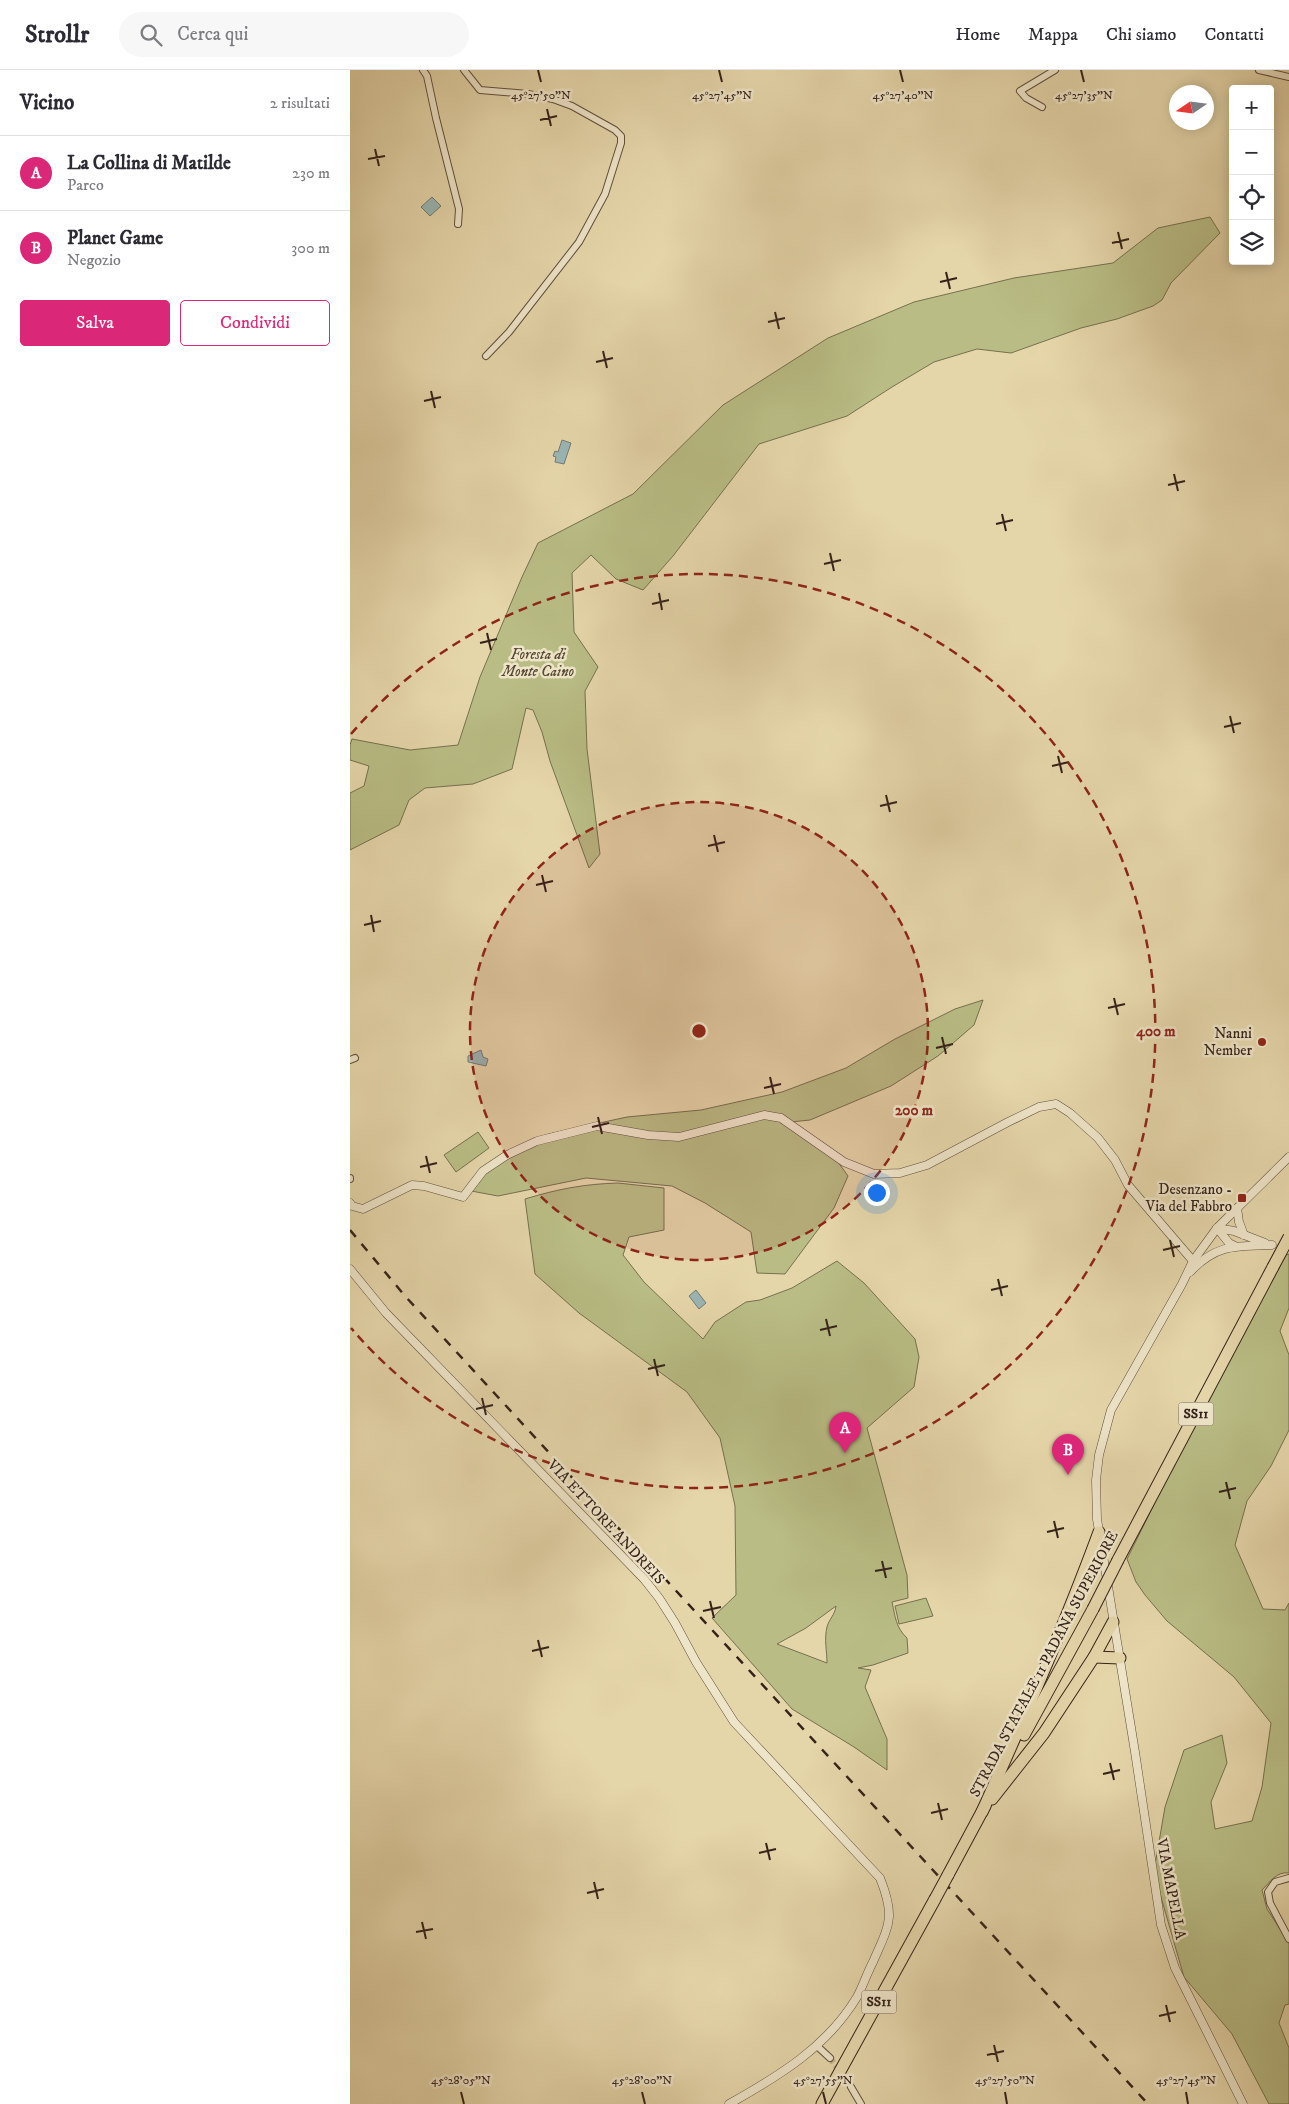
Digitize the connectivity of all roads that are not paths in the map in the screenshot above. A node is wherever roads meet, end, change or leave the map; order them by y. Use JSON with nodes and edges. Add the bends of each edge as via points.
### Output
{"nodes":[{"id":1,"x":423,"y":70,"type":"edge"},
{"id":2,"x":464,"y":70,"type":"edge"},
{"id":3,"x":1055,"y":70,"type":"edge"},
{"id":4,"x":1259,"y":70,"type":"edge"},
{"id":5,"x":1289,"y":77,"type":"edge"},
{"id":6,"x":1042,"y":107,"type":"dead end"},
{"id":7,"x":458,"y":224,"type":"dead end"},
{"id":8,"x":486,"y":356,"type":"dead end"},
{"id":9,"x":1289,"y":1157,"type":"edge"},
{"id":10,"x":350,"y":1203,"type":"edge"},
{"id":11,"x":1237,"y":1208,"type":"junction"},
{"id":12,"x":1217,"y":1228,"type":"junction"},
{"id":13,"x":1244,"y":1235,"type":"junction"},
{"id":14,"x":1289,"y":1237,"type":"edge"},
{"id":15,"x":1272,"y":1245,"type":"junction"},
{"id":16,"x":1235,"y":1246,"type":"junction"},
{"id":17,"x":1289,"y":1248,"type":"edge"},
{"id":18,"x":1193,"y":1261,"type":"junction"},
{"id":19,"x":350,"y":1269,"type":"edge"},
{"id":20,"x":1185,"y":1278,"type":"junction"},
{"id":21,"x":1099,"y":1532,"type":"junction"},
{"id":22,"x":1113,"y":1622,"type":"junction"},
{"id":23,"x":1094,"y":1657,"type":"junction"},
{"id":24,"x":1120,"y":1658,"type":"junction"},
{"id":25,"x":982,"y":1812,"type":"junction"},
{"id":26,"x":1289,"y":1878,"type":"edge"},
{"id":27,"x":1289,"y":1940,"type":"edge"},
{"id":28,"x":817,"y":2046,"type":"junction"},
{"id":29,"x":830,"y":2058,"type":"tunnel mouth"},
{"id":30,"x":851,"y":2087,"type":"tunnel mouth"},
{"id":31,"x":729,"y":2104,"type":"edge"},
{"id":32,"x":822,"y":2104,"type":"edge"},
{"id":33,"x":861,"y":2104,"type":"edge"},
{"id":34,"x":1242,"y":2104,"type":"edge"}],
"edges":[{"from":1,"to":7,"type":"street","via":[[459,209]]},
{"from":2,"to":8,"type":"street","via":[[480,90],[553,99],[572,106],[621,136],[605,194],[579,242],[509,332]]},
{"from":3,"to":6,"type":"street","via":[[1020,91]]},
{"from":4,"to":5,"type":"street"},
{"from":9,"to":11,"type":"street"},
{"from":10,"to":18,"type":"street","via":[[363,1209],[412,1185],[463,1197],[483,1171],[507,1156],[537,1141],[597,1126],[679,1137],[764,1115],[781,1118],[844,1162],[874,1174],[900,1173],[927,1165],[1039,1107],[1056,1104],[1098,1138],[1128,1185]]},
{"from":11,"to":12,"type":"street"},
{"from":11,"to":13,"type":"street"},
{"from":12,"to":13,"type":"street"},
{"from":12,"to":16,"type":"street"},
{"from":12,"to":18,"type":"street"},
{"from":13,"to":15,"type":"street"},
{"from":14,"to":25,"type":"highway","name":"STRADA STATALE 11 PADANA SUPERIORE","number":"SS11","bridge":true},
{"from":15,"to":16,"type":"street"},
{"from":15,"to":17,"type":"street"},
{"from":16,"to":20,"type":"street","via":[[1211,1254]]},
{"from":18,"to":20,"type":"street"},
{"from":19,"to":28,"type":"street","name":"VIA ETTORE ANDREIS","via":[[386,1313],[644,1579],[675,1623],[734,1722],[880,1878],[890,1902],[886,1930],[858,1996]]},
{"from":20,"to":21,"type":"street","name":"VIA MAPELLA","via":[[1111,1410],[1096,1480]]},
{"from":21,"to":22,"type":"street","name":"VIA MAPELLA"},
{"from":21,"to":25,"type":"highway","via":[[1080,1584]]},
{"from":22,"to":23,"type":"highway"},
{"from":22,"to":24,"type":"street","name":"VIA MAPELLA"},
{"from":23,"to":24,"type":"highway"},
{"from":23,"to":25,"type":"highway","via":[[1044,1733]]},
{"from":24,"to":34,"type":"street","name":"VIA MAPELLA","via":[[1161,1925],[1175,1968]]},
{"from":25,"to":32,"type":"highway","name":"STRADA STATALE 11 PADANA SUPERIORE","number":"SS11","bridge":true},
{"from":26,"to":27,"type":"street","via":[[1275,1882],[1268,1892],[1270,1903]]},
{"from":28,"to":29,"type":"street"},
{"from":28,"to":31,"type":"street","via":[[767,2083]]},
{"from":30,"to":33,"type":"street"}]}
